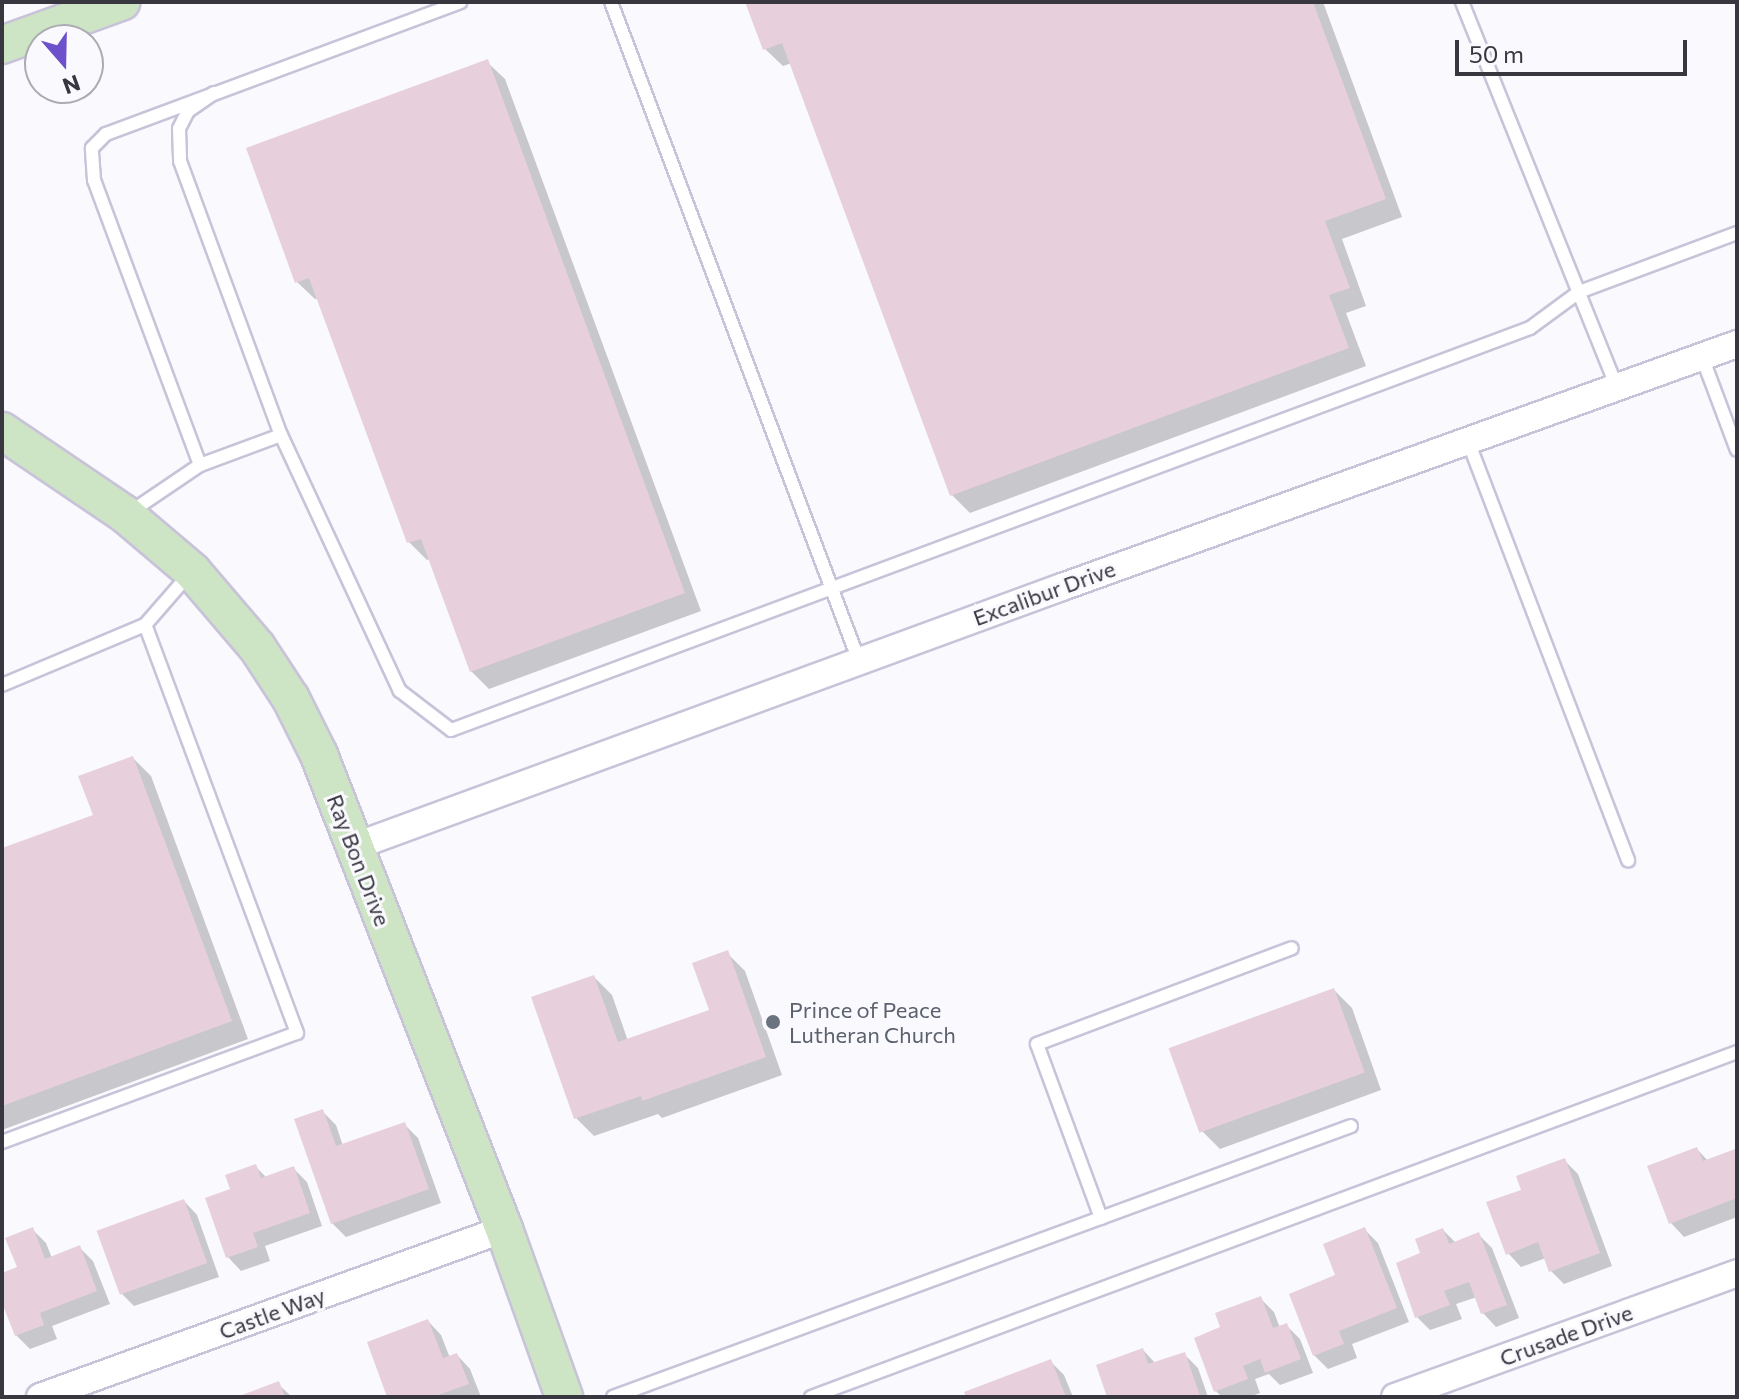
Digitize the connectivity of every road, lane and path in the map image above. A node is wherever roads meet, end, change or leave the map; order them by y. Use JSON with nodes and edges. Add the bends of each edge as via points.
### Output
{"nodes":[{"id":1,"x":121,"y":2,"type":"edge"},
{"id":2,"x":460,"y":2,"type":"edge"},
{"id":3,"x":611,"y":2,"type":"edge"},
{"id":4,"x":1462,"y":2,"type":"edge"},
{"id":5,"x":2,"y":45,"type":"edge"},
{"id":6,"x":214,"y":93,"type":"junction"},
{"id":7,"x":1737,"y":233,"type":"edge"},
{"id":8,"x":1579,"y":292,"type":"junction"},
{"id":9,"x":1737,"y":344,"type":"edge"},
{"id":10,"x":1702,"y":357,"type":"junction"},
{"id":11,"x":1617,"y":387,"type":"junction"},
{"id":12,"x":2,"y":431,"type":"edge"},
{"id":13,"x":281,"y":435,"type":"junction"},
{"id":14,"x":1468,"y":441,"type":"junction"},
{"id":15,"x":1737,"y":450,"type":"edge"},
{"id":16,"x":200,"y":465,"type":"junction"},
{"id":17,"x":126,"y":515,"type":"junction"},
{"id":18,"x":192,"y":571,"type":"junction"},
{"id":19,"x":832,"y":590,"type":"junction"},
{"id":20,"x":145,"y":625,"type":"junction"},
{"id":21,"x":859,"y":661,"type":"junction"},
{"id":22,"x":2,"y":685,"type":"edge"},
{"id":23,"x":353,"y":847,"type":"junction"},
{"id":24,"x":1628,"y":861,"type":"dead end"},
{"id":25,"x":1292,"y":948,"type":"dead end"},
{"id":26,"x":1737,"y":1052,"type":"edge"},
{"id":27,"x":1351,"y":1126,"type":"dead end"},
{"id":28,"x":2,"y":1142,"type":"edge"},
{"id":29,"x":1101,"y":1218,"type":"junction"},
{"id":30,"x":504,"y":1229,"type":"junction"},
{"id":31,"x":1737,"y":1273,"type":"edge"},
{"id":32,"x":102,"y":1387,"type":"edge"},
{"id":33,"x":40,"y":1397,"type":"edge"},
{"id":34,"x":564,"y":1397,"type":"edge"},
{"id":35,"x":613,"y":1397,"type":"edge"},
{"id":36,"x":811,"y":1397,"type":"edge"},
{"id":37,"x":1395,"y":1397,"type":"edge"}],
"edges":[{"from":1,"to":5,"type":"street"},
{"from":2,"to":6,"type":"lane"},
{"from":3,"to":19,"type":"lane"},
{"from":4,"to":8,"type":"lane"},
{"from":6,"to":13,"type":"lane","via":[[194,104],[183,120],[177,146]]},
{"from":6,"to":16,"type":"lane","via":[[106,134],[92,148],[91,164]]},
{"from":7,"to":8,"type":"lane"},
{"from":8,"to":11,"type":"lane"},
{"from":8,"to":19,"type":"lane","via":[[1530,328]]},
{"from":9,"to":10,"type":"street","name":"Excalibur Drive"},
{"from":10,"to":11,"type":"street","name":"Excalibur Drive"},
{"from":10,"to":15,"type":"lane"},
{"from":11,"to":14,"type":"street","name":"Excalibur Drive"},
{"from":12,"to":17,"type":"street","name":"Ray Bon Drive"},
{"from":13,"to":16,"type":"lane"},
{"from":13,"to":19,"type":"lane","via":[[400,691],[451,730]]},
{"from":14,"to":21,"type":"street","name":"Excalibur Drive"},
{"from":14,"to":24,"type":"lane"},
{"from":16,"to":17,"type":"lane"},
{"from":17,"to":18,"type":"street","name":"Ray Bon Drive"},
{"from":18,"to":20,"type":"lane"},
{"from":18,"to":23,"type":"street","name":"Ray Bon Drive","via":[[257,647],[291,699],[319,755]]},
{"from":19,"to":21,"type":"lane"},
{"from":20,"to":22,"type":"lane"},
{"from":20,"to":28,"type":"lane","via":[[297,1033]]},
{"from":21,"to":23,"type":"street","name":"Excalibur Drive"},
{"from":23,"to":30,"type":"street","name":"Ray Bon Drive"},
{"from":25,"to":29,"type":"lane","via":[[1037,1044]]},
{"from":26,"to":36,"type":"lane"},
{"from":27,"to":29,"type":"lane"},
{"from":29,"to":35,"type":"lane"},
{"from":30,"to":32,"type":"street","name":"Castle Way"},
{"from":30,"to":34,"type":"street","name":"Ray Bon Drive"},
{"from":31,"to":37,"type":"street","name":"Crusade Drive"},
{"from":32,"to":33,"type":"street","name":"Castle Way"}]}
